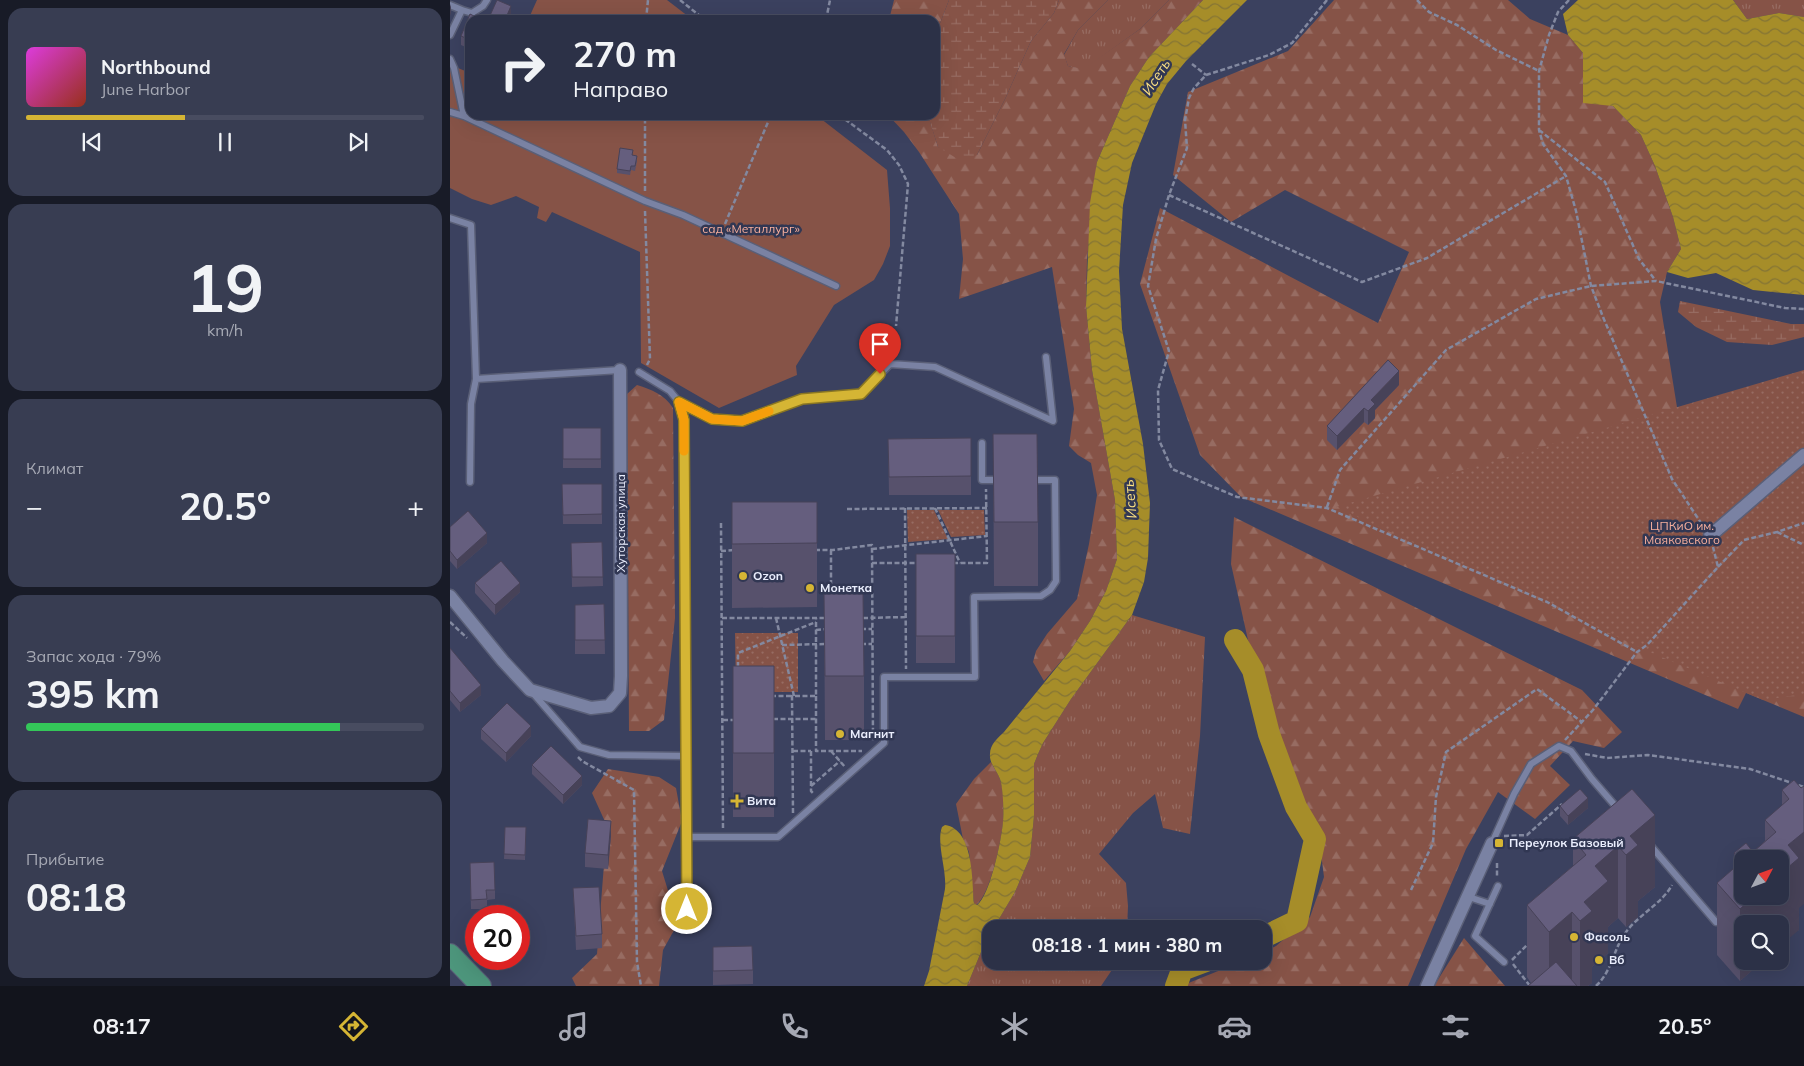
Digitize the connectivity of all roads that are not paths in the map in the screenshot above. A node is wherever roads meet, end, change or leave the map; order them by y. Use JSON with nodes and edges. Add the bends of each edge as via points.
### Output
{"nodes":[{"id":1,"x":486,"y":0,"type":"edge"},
{"id":2,"x":450,"y":5,"type":"edge"},
{"id":3,"x":462,"y":10,"type":"junction"},
{"id":4,"x":450,"y":34,"type":"edge"},
{"id":5,"x":450,"y":60,"type":"edge"},
{"id":6,"x":450,"y":112,"type":"edge"},
{"id":7,"x":464,"y":116,"type":"joint"},
{"id":8,"x":473,"y":120,"type":"edge"},
{"id":9,"x":450,"y":218,"type":"edge"},
{"id":10,"x":836,"y":286,"type":"dead end"},
{"id":11,"x":1046,"y":357,"type":"dead end"},
{"id":12,"x":620,"y":370,"type":"joint"},
{"id":13,"x":638,"y":372,"type":"road end"},
{"id":14,"x":476,"y":379,"type":"junction"},
{"id":15,"x":679,"y":402,"type":"junction"},
{"id":16,"x":982,"y":443,"type":"dead end"},
{"id":17,"x":1804,"y":455,"type":"edge"},
{"id":18,"x":1006,"y":480,"type":"edge"},
{"id":19,"x":1026,"y":480,"type":"edge"},
{"id":20,"x":470,"y":482,"type":"dead end"},
{"id":21,"x":1710,"y":536,"type":"road end"},
{"id":22,"x":450,"y":596,"type":"edge"},
{"id":23,"x":530,"y":690,"type":"junction"},
{"id":24,"x":686,"y":756,"type":"junction"},
{"id":25,"x":1625,"y":816,"type":"edge"},
{"id":26,"x":687,"y":837,"type":"junction"},
{"id":27,"x":1494,"y":839,"type":"joint"},
{"id":28,"x":1648,"y":842,"type":"edge"},
{"id":29,"x":1498,"y":886,"type":"road end"},
{"id":30,"x":1468,"y":897,"type":"junction"},
{"id":31,"x":1490,"y":904,"type":"junction"},
{"id":32,"x":1716,"y":922,"type":"dead end"},
{"id":33,"x":688,"y":927,"type":"dead end"},
{"id":34,"x":450,"y":954,"type":"edge"},
{"id":35,"x":1504,"y":962,"type":"dead end"},
{"id":36,"x":482,"y":986,"type":"edge"},
{"id":37,"x":1427,"y":986,"type":"edge"}],
"edges":[{"from":1,"to":3,"type":"lane","via":[[472,13]]},
{"from":2,"to":3,"type":"lane"},
{"from":3,"to":4,"type":"lane"},
{"from":5,"to":7,"type":"lane"},
{"from":6,"to":7,"type":"lane"},
{"from":8,"to":10,"type":"lane"},
{"from":9,"to":14,"type":"lane","via":[[471,225]]},
{"from":11,"to":15,"type":"lane","via":[[1053,421],[935,367],[890,364],[861,394],[802,399],[742,421],[712,419]]},
{"from":12,"to":14,"type":"lane"},
{"from":12,"to":23,"type":"street","name":"Хуторская улица","via":[[620,693],[609,706],[591,708]]},
{"from":13,"to":15,"type":"lane","via":[[670,391]]},
{"from":14,"to":20,"type":"lane","via":[[471,404]]},
{"from":15,"to":24,"type":"lane","via":[[684,420]]},
{"from":16,"to":18,"type":"lane","via":[[982,480]]},
{"from":17,"to":21,"type":"street"},
{"from":19,"to":26,"type":"lane","via":[[1055,480],[1056,581],[1041,596],[974,597],[975,677],[884,677],[884,743],[778,837]]},
{"from":22,"to":23,"type":"street"},
{"from":23,"to":24,"type":"lane","via":[[580,747],[609,756]]},
{"from":24,"to":26,"type":"lane"},
{"from":25,"to":27,"type":"lane","via":[[1570,751],[1559,746],[1531,764]]},
{"from":26,"to":33,"type":"lane"},
{"from":27,"to":30,"type":"street"},
{"from":28,"to":32,"type":"lane"},
{"from":29,"to":31,"type":"lane"},
{"from":30,"to":31,"type":"lane"},
{"from":30,"to":37,"type":"street"},
{"from":31,"to":35,"type":"lane","via":[[1475,936]]},
{"from":34,"to":36,"type":"main road"}]}
